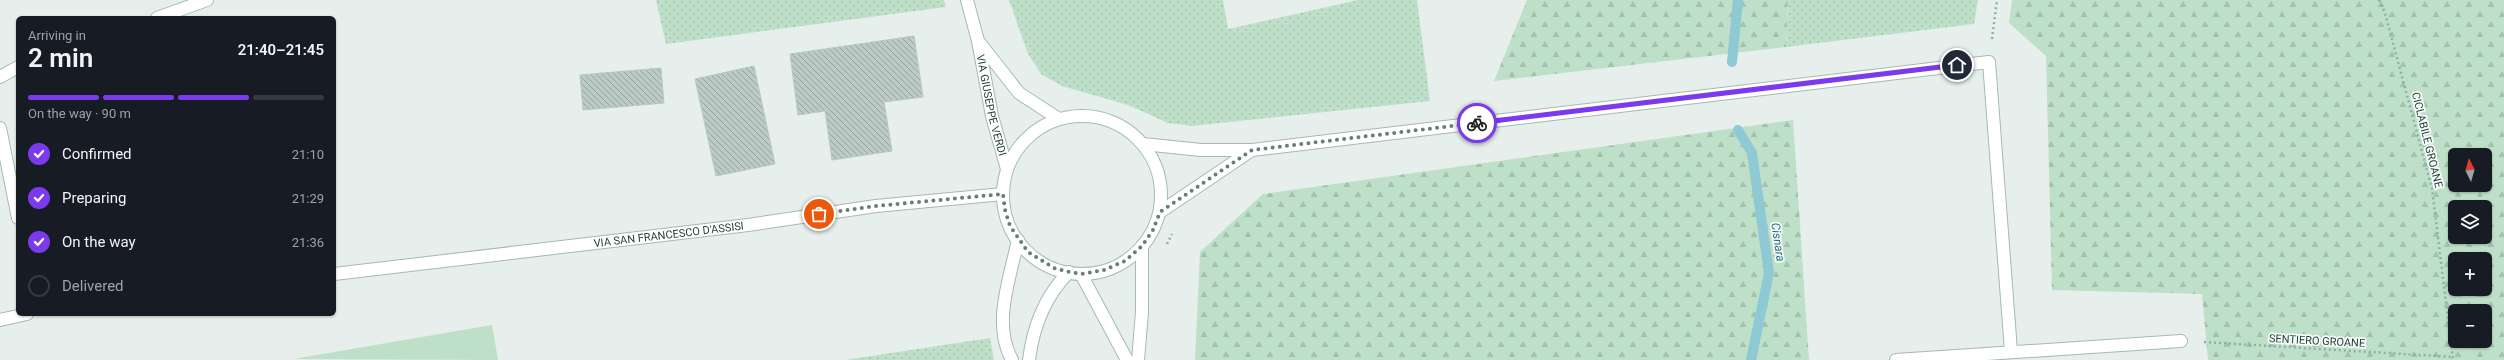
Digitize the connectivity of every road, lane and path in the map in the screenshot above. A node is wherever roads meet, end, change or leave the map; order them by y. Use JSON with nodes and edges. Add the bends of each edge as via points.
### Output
{"nodes":[{"id":1,"x":208,"y":0,"type":"edge"},
{"id":2,"x":967,"y":0,"type":"edge"},
{"id":3,"x":1996,"y":0,"type":"edge"},
{"id":4,"x":2379,"y":0,"type":"edge"},
{"id":5,"x":163,"y":16,"type":"edge"},
{"id":6,"x":978,"y":41,"type":"junction"},
{"id":7,"x":1989,"y":62,"type":"junction"},
{"id":8,"x":16,"y":68,"type":"edge"},
{"id":9,"x":0,"y":77,"type":"edge"},
{"id":10,"x":1059,"y":119,"type":"junction"},
{"id":11,"x":0,"y":128,"type":"edge"},
{"id":12,"x":1143,"y":144,"type":"junction"},
{"id":13,"x":1252,"y":150,"type":"junction"},
{"id":14,"x":1008,"y":169,"type":"junction"},
{"id":15,"x":1003,"y":194,"type":"junction"},
{"id":16,"x":16,"y":208,"type":"edge"},
{"id":17,"x":1160,"y":212,"type":"junction"},
{"id":18,"x":1174,"y":230,"type":"dead end"},
{"id":19,"x":1018,"y":240,"type":"junction"},
{"id":20,"x":1142,"y":246,"type":"junction"},
{"id":21,"x":1163,"y":251,"type":"dead end"},
{"id":22,"x":1075,"y":273,"type":"junction"},
{"id":23,"x":336,"y":274,"type":"edge"},
{"id":24,"x":18,"y":316,"type":"edge"},
{"id":25,"x":0,"y":320,"type":"edge"},
{"id":26,"x":2181,"y":341,"type":"joint"},
{"id":27,"x":2011,"y":351,"type":"junction"},
{"id":28,"x":2453,"y":359,"type":"edge"},
{"id":29,"x":1012,"y":360,"type":"edge"},
{"id":30,"x":1029,"y":360,"type":"edge"},
{"id":31,"x":1127,"y":360,"type":"edge"},
{"id":32,"x":1138,"y":360,"type":"edge"},
{"id":33,"x":1896,"y":360,"type":"edge"}],
"edges":[{"from":1,"to":5,"type":"street"},
{"from":2,"to":6,"type":"street","name":"VIA GIUSEPPE VERDI"},
{"from":3,"to":7,"type":"path"},
{"from":4,"to":28,"type":"path","name":"CICLABILE GROANE","via":[[2385,12],[2432,189]]},
{"from":6,"to":10,"type":"street","name":"VIA GIUSEPPE VERDI","via":[[1019,93]]},
{"from":6,"to":14,"type":"street","name":"VIA GIUSEPPE VERDI","via":[[992,116]]},
{"from":7,"to":13,"type":"street"},
{"from":7,"to":27,"type":"street"},
{"from":8,"to":9,"type":"street"},
{"from":10,"to":12,"type":"street","via":[[1089,116],[1105,119],[1132,133]]},
{"from":10,"to":14,"type":"street","via":[[1037,130],[1019,147]]},
{"from":11,"to":16,"type":"street"},
{"from":12,"to":13,"type":"street","via":[[1201,150]]},
{"from":12,"to":17,"type":"street","via":[[1157,170],[1161,188]]},
{"from":13,"to":17,"type":"street"},
{"from":14,"to":15,"type":"street"},
{"from":15,"to":19,"type":"street","via":[[1006,216]]},
{"from":15,"to":23,"type":"street","name":"VIA SAN FRANCESCO D'ASSISI","via":[[876,206],[741,226]]},
{"from":17,"to":20,"type":"street","via":[[1153,230]]},
{"from":18,"to":21,"type":"path"},
{"from":19,"to":22,"type":"street","via":[[1041,262]]},
{"from":19,"to":29,"type":"street","via":[[1004,308],[1002,333]]},
{"from":20,"to":22,"type":"street","via":[[1114,267]]},
{"from":20,"to":32,"type":"street","via":[[1142,312]]},
{"from":22,"to":30,"type":"street","via":[[1058,284],[1046,303],[1035,328]]},
{"from":22,"to":31,"type":"street"},
{"from":24,"to":25,"type":"street"},
{"from":26,"to":27,"type":"street"},
{"from":26,"to":28,"type":"path","name":"SENTIERO GROANE"},
{"from":27,"to":33,"type":"street"}]}
